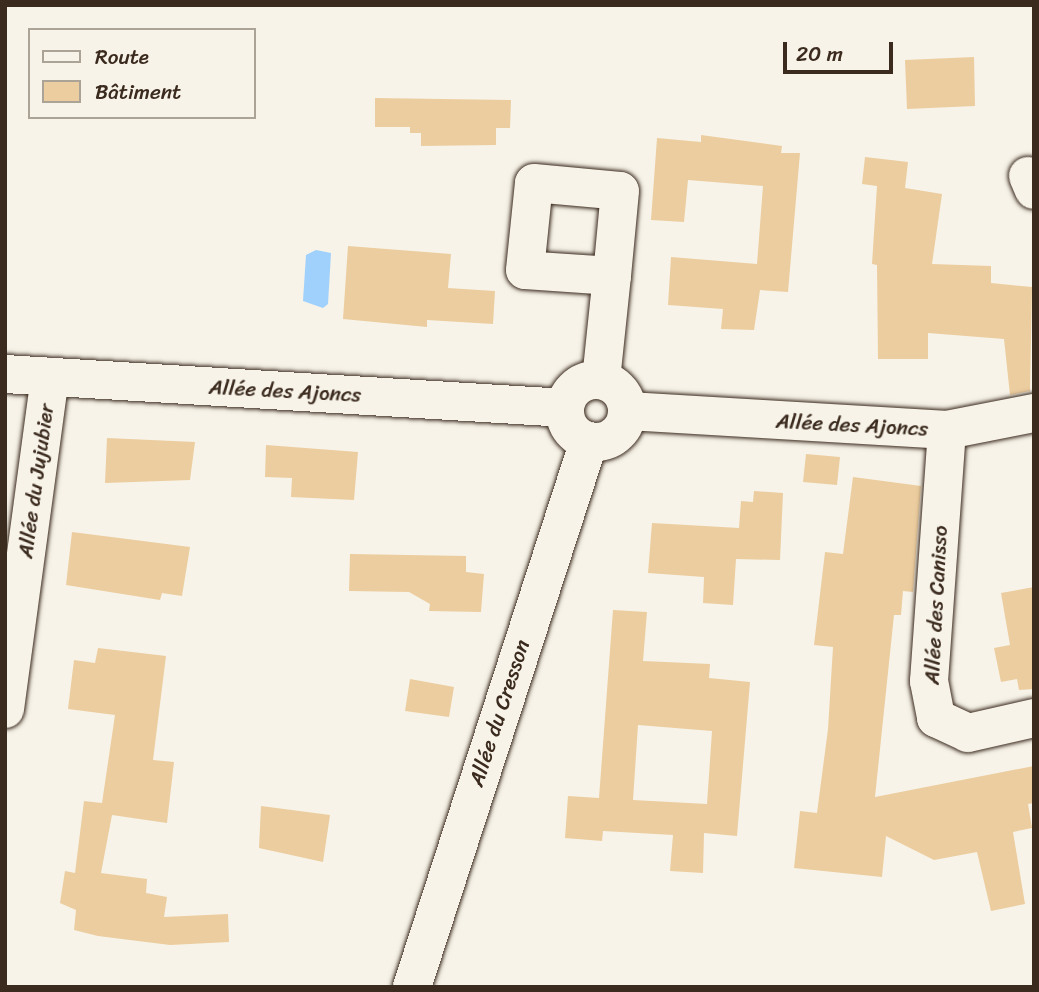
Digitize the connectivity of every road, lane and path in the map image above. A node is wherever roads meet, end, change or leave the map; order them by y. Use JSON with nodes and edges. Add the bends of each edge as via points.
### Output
{"nodes":[{"id":1,"x":612,"y":276,"type":"dead end"},
{"id":2,"x":5,"y":374,"type":"edge"},
{"id":3,"x":50,"y":377,"type":"junction"},
{"id":4,"x":601,"y":380,"type":"junction"},
{"id":5,"x":565,"y":408,"type":"junction"},
{"id":6,"x":628,"y":411,"type":"junction"},
{"id":7,"x":1034,"y":413,"type":"edge"},
{"id":8,"x":947,"y":430,"type":"junction"},
{"id":9,"x":590,"y":441,"type":"junction"},
{"id":10,"x":5,"y":709,"type":"edge"},
{"id":11,"x":1034,"y":718,"type":"edge"},
{"id":12,"x":412,"y":987,"type":"edge"}],
"edges":[{"from":1,"to":4,"type":"street"},
{"from":2,"to":3,"type":"street","name":"Allée des Ajoncs"},
{"from":3,"to":5,"type":"street","name":"Allée des Ajoncs"},
{"from":3,"to":10,"type":"street","name":"Allée du Jujubier"},
{"from":4,"to":5,"type":"street","via":[[573,390]]},
{"from":4,"to":6,"type":"street","via":[[623,394]]},
{"from":5,"to":9,"type":"street","via":[[574,433]]},
{"from":6,"to":8,"type":"street","name":"Allée des Ajoncs"},
{"from":6,"to":9,"type":"street","via":[[615,435]]},
{"from":7,"to":8,"type":"street","name":"Allée des Ajoncs"},
{"from":8,"to":11,"type":"street","name":"Allée des Canisso","via":[[929,681],[936,718],[968,733]]},
{"from":9,"to":12,"type":"street","name":"Allée du Cresson"}]}
